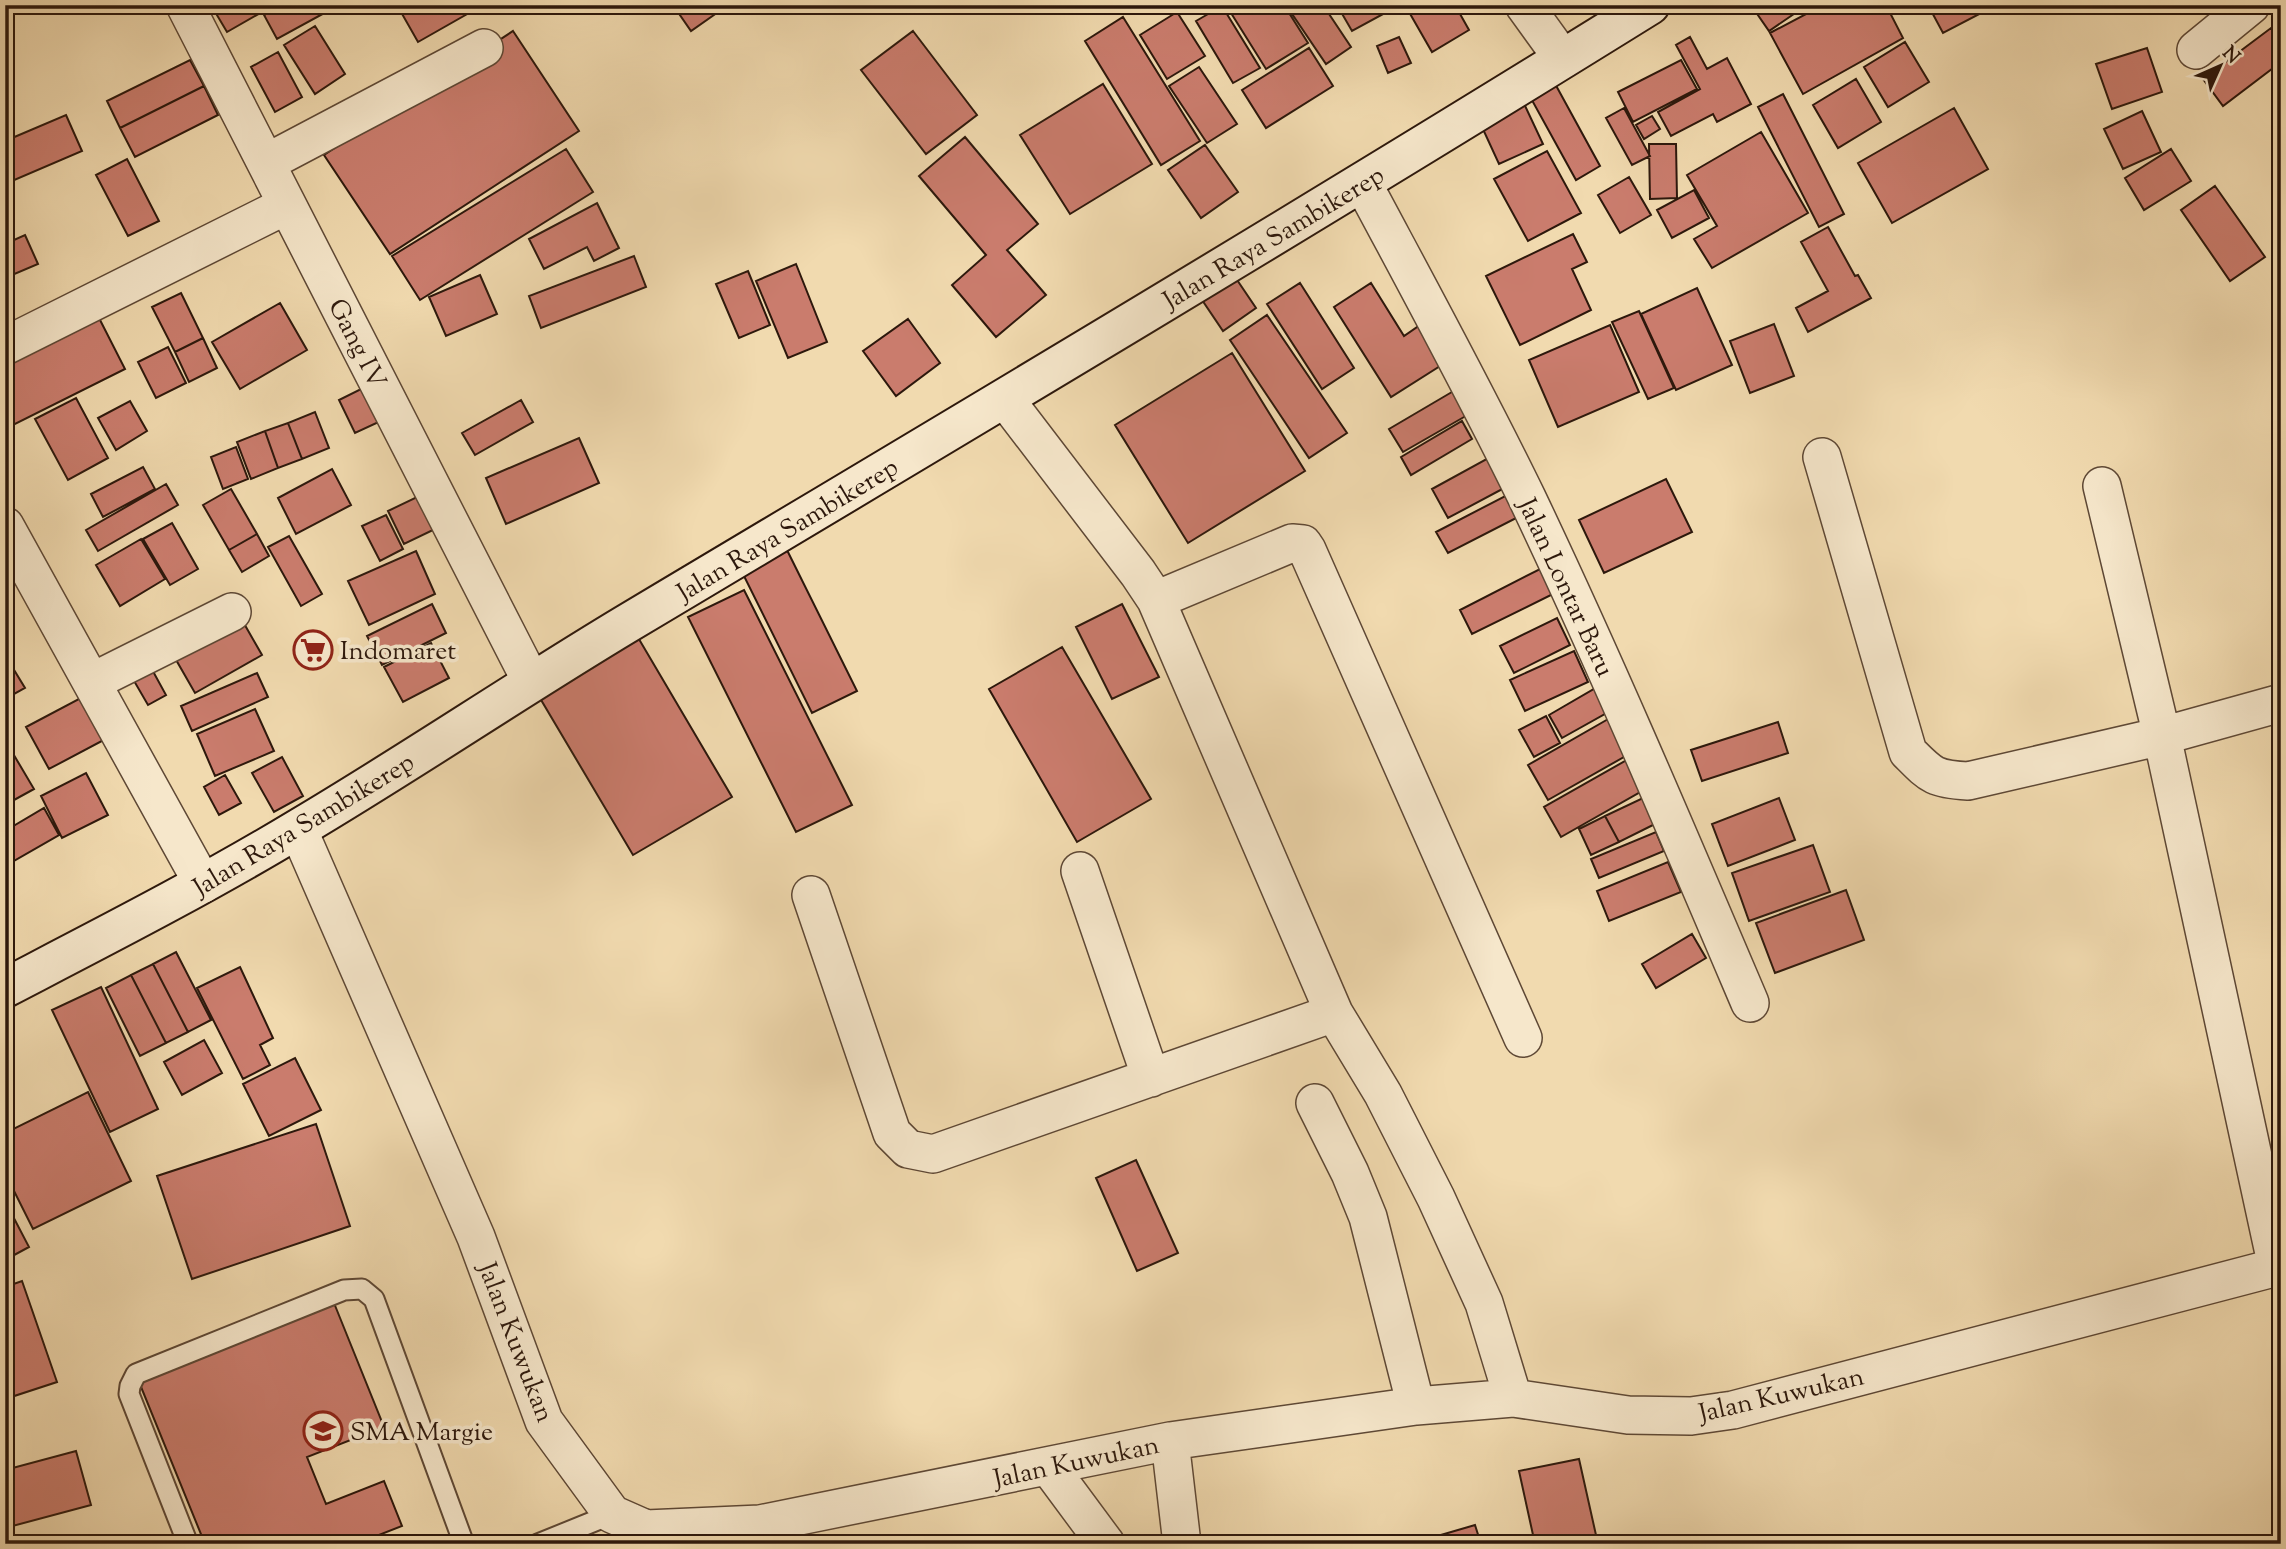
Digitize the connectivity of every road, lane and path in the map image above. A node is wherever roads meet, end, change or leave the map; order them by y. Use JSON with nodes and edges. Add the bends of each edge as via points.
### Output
{"nodes":[{"id":1,"x":185,"y":5,"type":"edge"},
{"id":2,"x":1524,"y":5,"type":"edge"},
{"id":3,"x":1650,"y":5,"type":"edge"},
{"id":4,"x":2251,"y":5,"type":"edge"},
{"id":5,"x":484,"y":48,"type":"dead end"},
{"id":6,"x":2196,"y":50,"type":"dead end"},
{"id":7,"x":1563,"y":59,"type":"junction"},
{"id":8,"x":266,"y":163,"type":"junction"},
{"id":9,"x":1362,"y":183,"type":"junction"},
{"id":10,"x":287,"y":205,"type":"junction"},
{"id":11,"x":5,"y":346,"type":"edge"},
{"id":12,"x":1005,"y":399,"type":"junction"},
{"id":13,"x":1822,"y":457,"type":"dead end"},
{"id":14,"x":2102,"y":486,"type":"dead end"},
{"id":15,"x":5,"y":526,"type":"edge"},
{"id":16,"x":1156,"y":600,"type":"junction"},
{"id":17,"x":232,"y":612,"type":"dead end"},
{"id":18,"x":531,"y":681,"type":"junction"},
{"id":19,"x":92,"y":682,"type":"junction"},
{"id":20,"x":2281,"y":703,"type":"edge"},
{"id":21,"x":2162,"y":736,"type":"junction"},
{"id":22,"x":298,"y":829,"type":"junction"},
{"id":23,"x":1080,"y":871,"type":"dead end"},
{"id":24,"x":203,"y":884,"type":"junction"},
{"id":25,"x":811,"y":895,"type":"dead end"},
{"id":26,"x":5,"y":988,"type":"edge"},
{"id":27,"x":1750,"y":1003,"type":"dead end"},
{"id":28,"x":1334,"y":1013,"type":"junction"},
{"id":29,"x":1523,"y":1038,"type":"dead end"},
{"id":30,"x":1151,"y":1078,"type":"junction"},
{"id":31,"x":1315,"y":1103,"type":"dead end"},
{"id":32,"x":2279,"y":1267,"type":"edge"},
{"id":33,"x":1513,"y":1398,"type":"junction"},
{"id":34,"x":1416,"y":1406,"type":"junction"},
{"id":35,"x":1170,"y":1441,"type":"junction"},
{"id":36,"x":1049,"y":1467,"type":"junction"},
{"id":37,"x":612,"y":1514,"type":"junction"},
{"id":38,"x":761,"y":1534,"type":"edge"},
{"id":39,"x":641,"y":1537,"type":"edge"},
{"id":40,"x":188,"y":1544,"type":"edge"},
{"id":41,"x":464,"y":1544,"type":"edge"},
{"id":42,"x":538,"y":1544,"type":"edge"},
{"id":43,"x":1106,"y":1544,"type":"edge"},
{"id":44,"x":1182,"y":1544,"type":"edge"}],
"edges":[{"from":1,"to":8,"type":"street","name":"Gang IV"},
{"from":2,"to":7,"type":"street"},
{"from":3,"to":7,"type":"street","name":"Jalan Raya Sambikerep"},
{"from":4,"to":6,"type":"street"},
{"from":5,"to":8,"type":"street"},
{"from":7,"to":9,"type":"street","name":"Jalan Raya Sambikerep"},
{"from":8,"to":10,"type":"street","name":"Gang IV"},
{"from":9,"to":12,"type":"street","name":"Jalan Raya Sambikerep"},
{"from":9,"to":27,"type":"street","name":"Jalan Lontar Baru","via":[[1527,499],[1641,748]]},
{"from":10,"to":11,"type":"street"},
{"from":10,"to":18,"type":"street","name":"Gang IV"},
{"from":12,"to":16,"type":"street"},
{"from":12,"to":18,"type":"street","name":"Jalan Raya Sambikerep"},
{"from":13,"to":21,"type":"street","via":[[1908,752],[1931,775],[1968,781]]},
{"from":14,"to":21,"type":"street"},
{"from":15,"to":19,"type":"street"},
{"from":16,"to":28,"type":"street"},
{"from":16,"to":29,"type":"street","via":[[1292,543],[1303,544]]},
{"from":17,"to":19,"type":"street"},
{"from":18,"to":22,"type":"street","name":"Jalan Raya Sambikerep"},
{"from":19,"to":24,"type":"street"},
{"from":20,"to":21,"type":"street"},
{"from":21,"to":32,"type":"street"},
{"from":22,"to":24,"type":"street","name":"Jalan Raya Sambikerep"},
{"from":22,"to":37,"type":"street","name":"Jalan Kuwukan","via":[[476,1237],[544,1421]]},
{"from":23,"to":30,"type":"street"},
{"from":24,"to":26,"type":"street","name":"Jalan Raya Sambikerep"},
{"from":25,"to":30,"type":"street","via":[[892,1133],[908,1149],[933,1154]]},
{"from":28,"to":30,"type":"street"},
{"from":28,"to":33,"type":"street","via":[[1383,1094],[1436,1198],[1483,1303]]},
{"from":31,"to":34,"type":"street","via":[[1368,1217]]},
{"from":32,"to":33,"type":"street","name":"Jalan Kuwukan","via":[[1733,1410],[1690,1416],[1628,1415]]},
{"from":33,"to":34,"type":"street","name":"Jalan Kuwukan"},
{"from":34,"to":35,"type":"street","name":"Jalan Kuwukan"},
{"from":35,"to":36,"type":"street","name":"Jalan Kuwukan"},
{"from":35,"to":44,"type":"street"},
{"from":36,"to":38,"type":"street","name":"Jalan Kuwukan"},
{"from":36,"to":43,"type":"street"},
{"from":37,"to":39,"type":"street","name":"Jalan Kuwukan"},
{"from":37,"to":42,"type":"lane"},
{"from":38,"to":39,"type":"street","name":"Jalan Kuwukan"},
{"from":40,"to":41,"type":"lane","via":[[129,1394],[136,1374],[344,1290],[362,1289],[374,1299]]}]}
